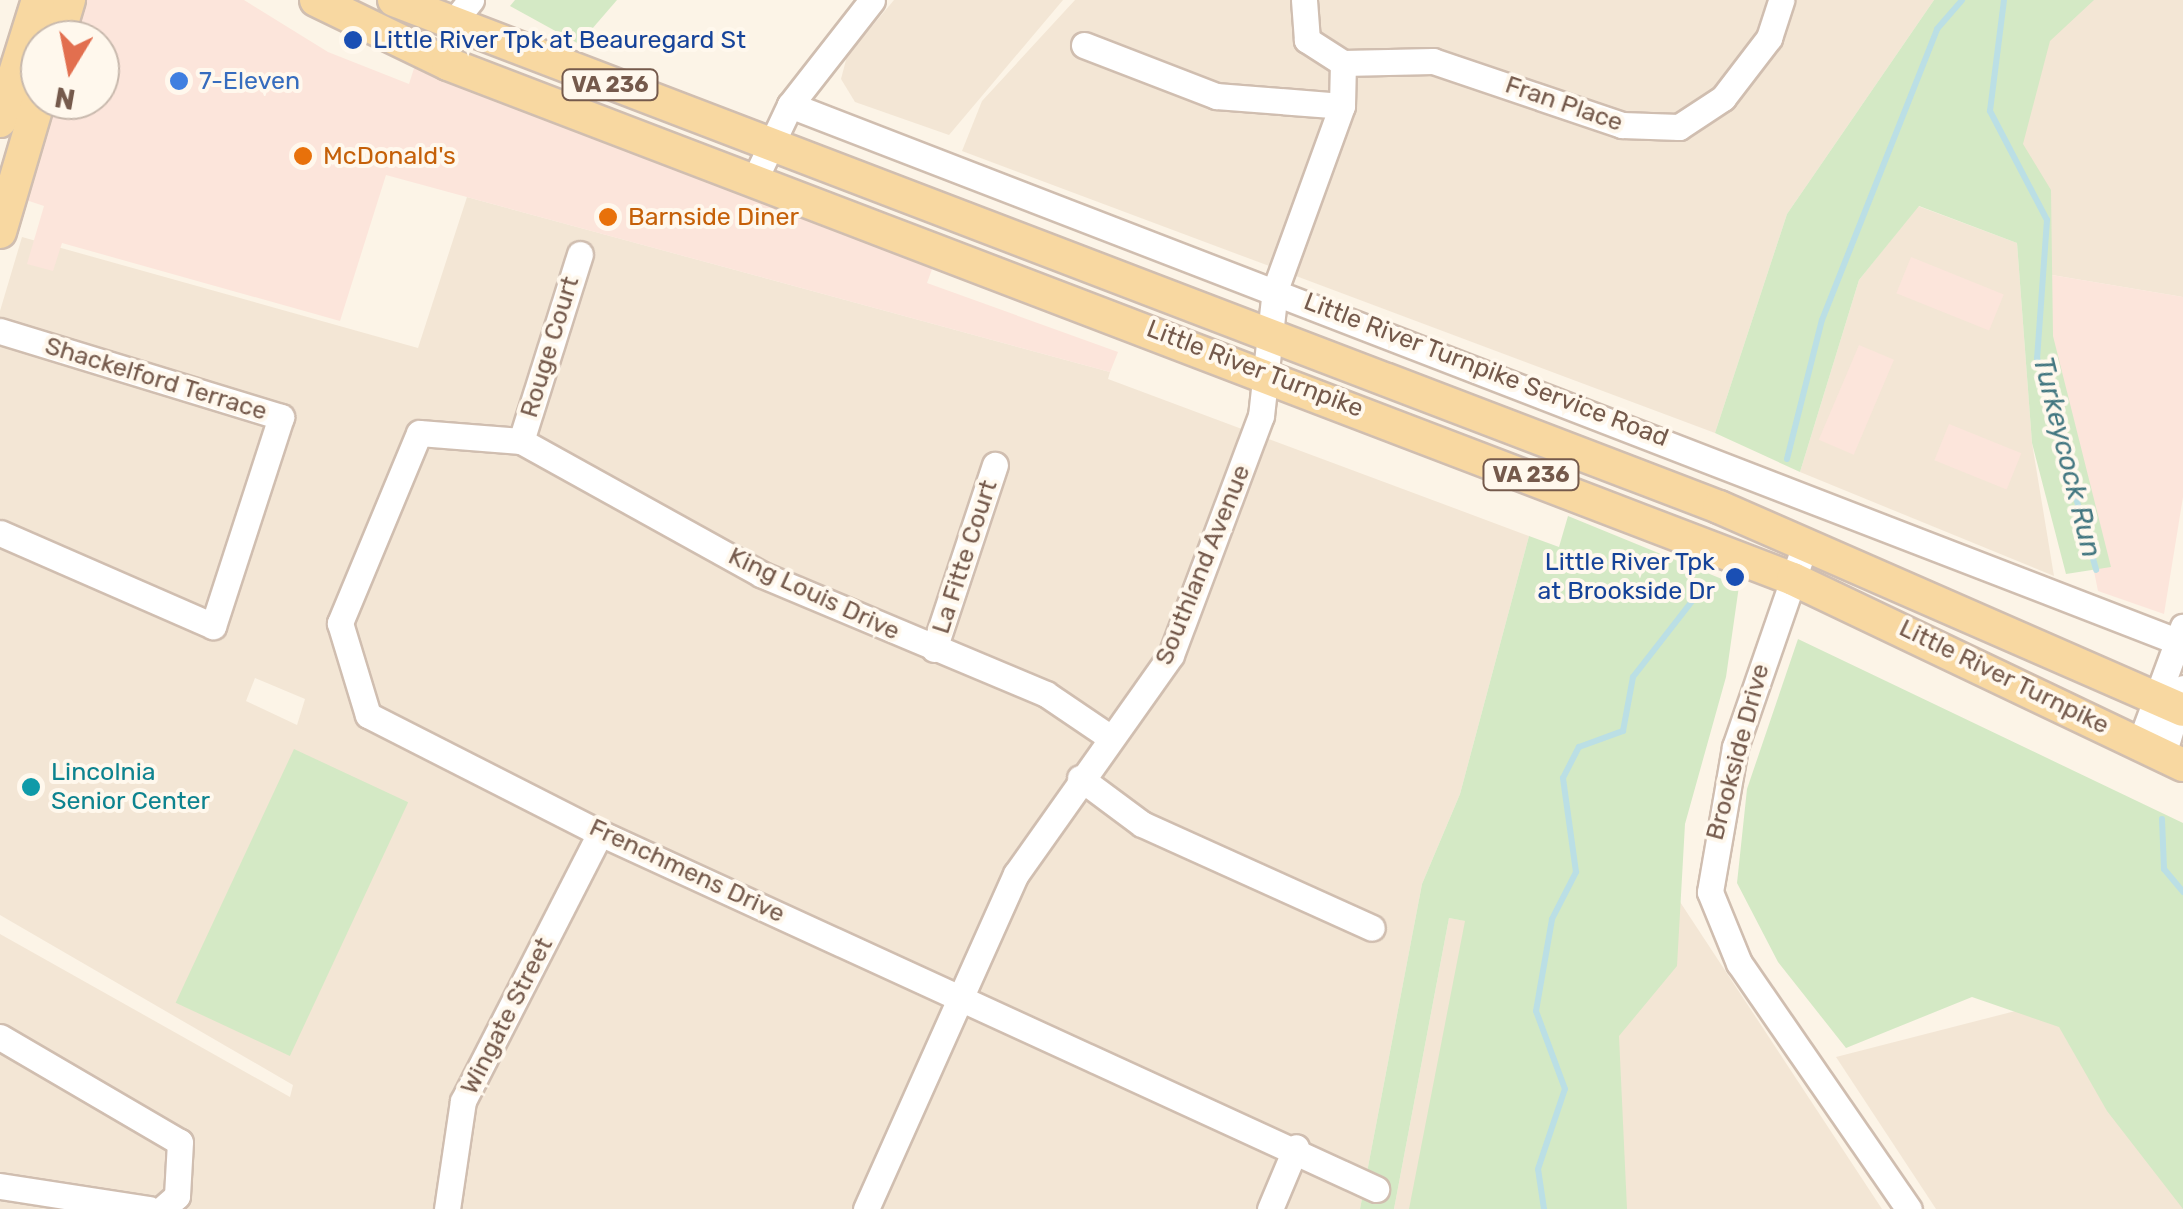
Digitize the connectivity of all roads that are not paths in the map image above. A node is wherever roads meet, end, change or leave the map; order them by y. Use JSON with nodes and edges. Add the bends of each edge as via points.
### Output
{"nodes":[{"id":1,"x":38,"y":0,"type":"edge"},
{"id":2,"x":316,"y":0,"type":"edge"},
{"id":3,"x":394,"y":0,"type":"edge"},
{"id":4,"x":472,"y":0,"type":"edge"},
{"id":5,"x":872,"y":0,"type":"edge"},
{"id":6,"x":1304,"y":0,"type":"edge"},
{"id":7,"x":1781,"y":0,"type":"edge"},
{"id":8,"x":449,"y":27,"type":"junction"},
{"id":9,"x":1084,"y":45,"type":"dead end"},
{"id":10,"x":1343,"y":63,"type":"junction"},
{"id":11,"x":790,"y":105,"type":"junction"},
{"id":12,"x":1342,"y":106,"type":"junction"},
{"id":13,"x":33,"y":120,"type":"edge"},
{"id":14,"x":0,"y":121,"type":"edge"},
{"id":15,"x":770,"y":142,"type":"junction"},
{"id":16,"x":754,"y":181,"type":"junction"},
{"id":17,"x":0,"y":232,"type":"edge"},
{"id":18,"x":580,"y":254,"type":"dead end"},
{"id":19,"x":1275,"y":290,"type":"junction"},
{"id":20,"x":0,"y":331,"type":"edge"},
{"id":21,"x":1268,"y":333,"type":"junction"},
{"id":22,"x":1269,"y":373,"type":"junction"},
{"id":23,"x":521,"y":441,"type":"junction"},
{"id":24,"x":995,"y":464,"type":"dead end"},
{"id":25,"x":0,"y":533,"type":"edge"},
{"id":26,"x":1806,"y":542,"type":"junction"},
{"id":27,"x":1792,"y":579,"type":"junction"},
{"id":28,"x":2181,"y":634,"type":"edge"},
{"id":29,"x":934,"y":649,"type":"junction"},
{"id":30,"x":2183,"y":668,"type":"edge"},
{"id":31,"x":2175,"y":700,"type":"edge"},
{"id":32,"x":1110,"y":738,"type":"junction"},
{"id":33,"x":2162,"y":754,"type":"edge"},
{"id":34,"x":1080,"y":778,"type":"junction"},
{"id":35,"x":600,"y":833,"type":"junction"},
{"id":36,"x":1372,"y":928,"type":"dead end"},
{"id":37,"x":959,"y":994,"type":"junction"},
{"id":38,"x":0,"y":1037,"type":"edge"},
{"id":39,"x":1296,"y":1147,"type":"junction"},
{"id":40,"x":0,"y":1186,"type":"edge"},
{"id":41,"x":1376,"y":1189,"type":"dead end"},
{"id":42,"x":150,"y":1209,"type":"edge"},
{"id":43,"x":162,"y":1209,"type":"edge"},
{"id":44,"x":447,"y":1209,"type":"edge"},
{"id":45,"x":866,"y":1209,"type":"edge"},
{"id":46,"x":1270,"y":1209,"type":"edge"},
{"id":47,"x":1909,"y":1209,"type":"edge"}],
"edges":[{"from":1,"to":14,"type":"main road"},
{"from":2,"to":16,"type":"main road","name":"Little River Turnpike","number":"VA 236","via":[[448,64]]},
{"from":3,"to":8,"type":"main road","name":"Little River Turnpike","number":"VA 236"},
{"from":4,"to":8,"type":"street"},
{"from":5,"to":11,"type":"street"},
{"from":6,"to":10,"type":"street","via":[[1307,40]]},
{"from":7,"to":10,"type":"street","name":"Fran Place","via":[[1768,38],[1724,98],[1679,127],[1622,125],[1432,60]]},
{"from":8,"to":15,"type":"main road","name":"Little River Turnpike","number":"VA 236"},
{"from":9,"to":12,"type":"street","via":[[1216,96]]},
{"from":10,"to":12,"type":"street","name":"Southland Avenue"},
{"from":11,"to":15,"type":"street"},
{"from":11,"to":19,"type":"street","name":"Little River Turnpike Service Road"},
{"from":12,"to":19,"type":"street","name":"Southland Avenue"},
{"from":13,"to":17,"type":"main road"},
{"from":15,"to":16,"type":"street"},
{"from":15,"to":21,"type":"main road","name":"Little River Turnpike","number":"VA 236"},
{"from":16,"to":22,"type":"main road","name":"Little River Turnpike","number":"VA 236"},
{"from":18,"to":23,"type":"street","name":"Rouge Court"},
{"from":19,"to":21,"type":"street","name":"Southland Avenue"},
{"from":19,"to":28,"type":"street","name":"Little River Turnpike Service Road"},
{"from":20,"to":25,"type":"street","name":"Shackelford Terrace","via":[[281,416],[213,626]]},
{"from":21,"to":22,"type":"street","name":"Southland Avenue"},
{"from":21,"to":26,"type":"main road","name":"Little River Turnpike","number":"VA 236"},
{"from":22,"to":27,"type":"main road","name":"Little River Turnpike","number":"VA 236"},
{"from":22,"to":32,"type":"street","name":"Southland Avenue","via":[[1171,654]]},
{"from":23,"to":29,"type":"street","name":"King Louis Drive","via":[[762,574]]},
{"from":23,"to":35,"type":"street","name":"Frenchmens Drive","via":[[420,433],[340,623],[368,715]]},
{"from":24,"to":29,"type":"street","name":"La Fitte Court"},
{"from":26,"to":27,"type":"street","name":"Brookside Drive"},
{"from":26,"to":31,"type":"main road","name":"Little River Turnpike","number":"VA 236"},
{"from":27,"to":33,"type":"main road","name":"Little River Turnpike","number":"VA 236"},
{"from":27,"to":47,"type":"street","name":"Brookside Drive","via":[[1735,747],[1710,892],[1739,964]]},
{"from":28,"to":30,"type":"street"},
{"from":28,"to":31,"type":"street"},
{"from":29,"to":32,"type":"street","name":"King Louis Drive","via":[[1046,694]]},
{"from":31,"to":33,"type":"street"},
{"from":32,"to":34,"type":"street","name":"Southland Avenue"},
{"from":34,"to":36,"type":"street","via":[[1142,824]]},
{"from":34,"to":37,"type":"street","name":"Southland Avenue","via":[[1016,874]]},
{"from":35,"to":37,"type":"street","name":"Frenchmens Drive"},
{"from":35,"to":44,"type":"street","name":"Wingate Street","via":[[463,1101]]},
{"from":37,"to":39,"type":"street","name":"Frenchmens Drive"},
{"from":37,"to":45,"type":"street","name":"Southland Avenue"},
{"from":38,"to":43,"type":"street","via":[[180,1142],[177,1196]]},
{"from":39,"to":41,"type":"street","name":"Frenchmens Drive"},
{"from":39,"to":46,"type":"street"},
{"from":40,"to":42,"type":"street"}]}
